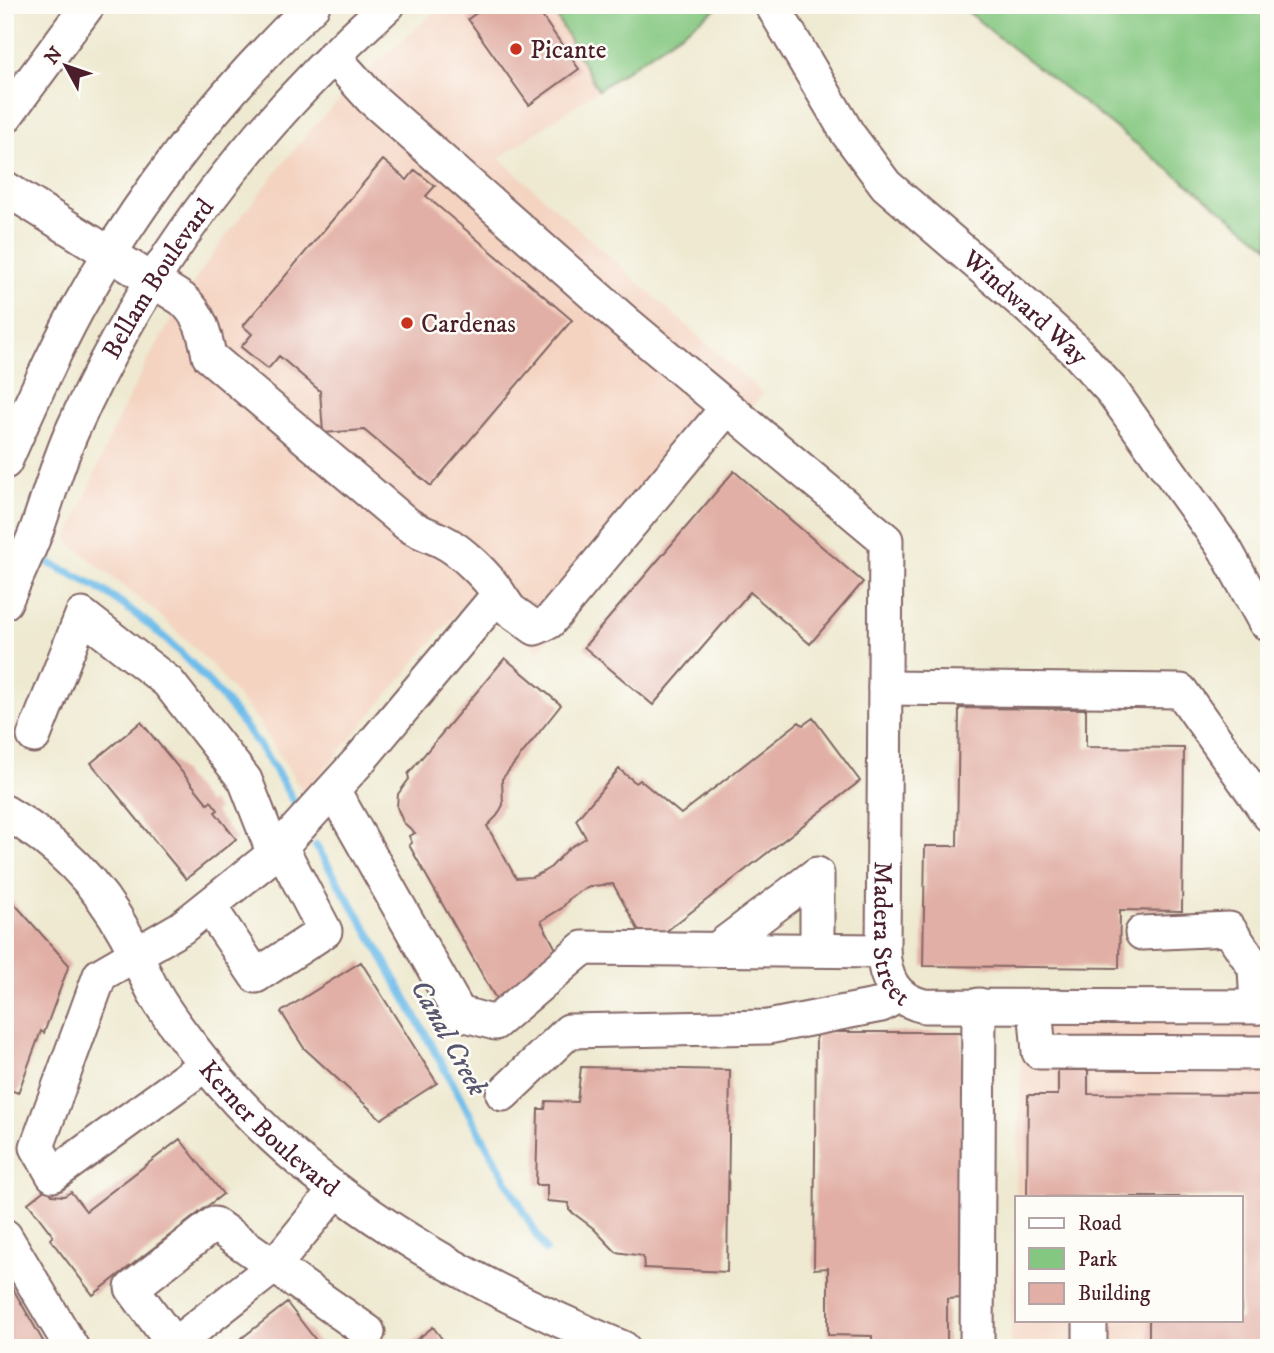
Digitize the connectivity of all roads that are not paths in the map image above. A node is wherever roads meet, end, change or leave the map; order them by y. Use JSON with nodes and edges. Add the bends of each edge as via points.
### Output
{"nodes":[{"id":1,"x":88,"y":5,"type":"edge"},
{"id":2,"x":313,"y":5,"type":"edge"},
{"id":3,"x":388,"y":5,"type":"edge"},
{"id":4,"x":772,"y":5,"type":"edge"},
{"id":5,"x":333,"y":55,"type":"junction"},
{"id":6,"x":5,"y":117,"type":"edge"},
{"id":7,"x":5,"y":188,"type":"edge"},
{"id":8,"x":111,"y":253,"type":"junction"},
{"id":9,"x":153,"y":279,"type":"junction"},
{"id":10,"x":727,"y":408,"type":"junction"},
{"id":11,"x":5,"y":463,"type":"edge"},
{"id":12,"x":499,"y":594,"type":"junction"},
{"id":13,"x":5,"y":602,"type":"edge"},
{"id":14,"x":1265,"y":622,"type":"dead end"},
{"id":15,"x":885,"y":688,"type":"junction"},
{"id":16,"x":34,"y":736,"type":"dead end"},
{"id":17,"x":333,"y":790,"type":"junction"},
{"id":18,"x":5,"y":812,"type":"edge"},
{"id":19,"x":1269,"y":815,"type":"edge"},
{"id":20,"x":277,"y":850,"type":"junction"},
{"id":21,"x":209,"y":906,"type":"junction"},
{"id":22,"x":1142,"y":933,"type":"dead end"},
{"id":23,"x":717,"y":949,"type":"junction"},
{"id":24,"x":817,"y":950,"type":"junction"},
{"id":25,"x":883,"y":951,"type":"junction"},
{"id":26,"x":135,"y":953,"type":"junction"},
{"id":27,"x":899,"y":995,"type":"junction"},
{"id":28,"x":979,"y":1005,"type":"junction"},
{"id":29,"x":1035,"y":1006,"type":"junction"},
{"id":30,"x":1129,"y":1006,"type":"junction"},
{"id":31,"x":1263,"y":1007,"type":"edge"},
{"id":32,"x":1128,"y":1052,"type":"junction"},
{"id":33,"x":1269,"y":1053,"type":"edge"},
{"id":34,"x":206,"y":1064,"type":"junction"},
{"id":35,"x":503,"y":1094,"type":"dead end"},
{"id":36,"x":337,"y":1190,"type":"junction"},
{"id":37,"x":5,"y":1236,"type":"edge"},
{"id":38,"x":273,"y":1267,"type":"junction"},
{"id":39,"x":1090,"y":1322,"type":"edge"},
{"id":40,"x":368,"y":1332,"type":"dead end"},
{"id":41,"x":560,"y":1336,"type":"edge"},
{"id":42,"x":175,"y":1346,"type":"edge"},
{"id":43,"x":72,"y":1348,"type":"edge"},
{"id":44,"x":623,"y":1348,"type":"edge"},
{"id":45,"x":977,"y":1348,"type":"edge"},
{"id":46,"x":1090,"y":1348,"type":"edge"}],
"edges":[{"from":1,"to":6,"type":"street"},
{"from":2,"to":8,"type":"street","name":"Bellam Boulevard","via":[[198,129]]},
{"from":3,"to":5,"type":"street","name":"Bellam Boulevard"},
{"from":4,"to":14,"type":"street","name":"Windward Way","via":[[848,134],[886,185],[1073,348],[1112,391],[1225,549]]},
{"from":5,"to":9,"type":"street","name":"Bellam Boulevard","via":[[225,177]]},
{"from":5,"to":10,"type":"street","via":[[370,98]]},
{"from":7,"to":8,"type":"street"},
{"from":8,"to":9,"type":"street"},
{"from":8,"to":11,"type":"street","name":"Bellam Boulevard","via":[[51,360]]},
{"from":9,"to":12,"type":"street","via":[[196,314],[209,356],[407,524],[444,542]]},
{"from":9,"to":13,"type":"street","name":"Bellam Boulevard","via":[[73,429]]},
{"from":10,"to":12,"type":"street","via":[[549,622],[535,628],[510,610]]},
{"from":10,"to":15,"type":"street","name":"Madera Street","via":[[887,540]]},
{"from":12,"to":17,"type":"street"},
{"from":15,"to":19,"type":"street","via":[[1181,691]]},
{"from":15,"to":25,"type":"street","name":"Madera Street"},
{"from":16,"to":20,"type":"street","via":[[82,615],[167,682],[245,780]]},
{"from":17,"to":20,"type":"street"},
{"from":17,"to":23,"type":"street","via":[[459,1013],[495,1023],[583,948]]},
{"from":18,"to":26,"type":"street","name":"Kerner Boulevard","via":[[77,866],[106,902]]},
{"from":20,"to":21,"type":"street"},
{"from":20,"to":21,"type":"street","via":[[325,931],[256,976]]},
{"from":21,"to":26,"type":"street","via":[[181,928]]},
{"from":22,"to":31,"type":"street","via":[[1229,929],[1255,968]]},
{"from":23,"to":24,"type":"street"},
{"from":23,"to":24,"type":"street","via":[[817,874]]},
{"from":24,"to":25,"type":"street"},
{"from":25,"to":27,"type":"street","name":"Madera Street","via":[[886,975]]},
{"from":26,"to":34,"type":"street","name":"Kerner Boulevard","via":[[161,1005]]},
{"from":26,"to":34,"type":"street","via":[[100,975],[37,1147],[53,1175]]},
{"from":27,"to":28,"type":"street","name":"Madera Street","via":[[924,1006]]},
{"from":27,"to":35,"type":"street","via":[[881,1005],[768,1027],[569,1031]]},
{"from":28,"to":29,"type":"street","name":"Madera Street"},
{"from":28,"to":45,"type":"street"},
{"from":29,"to":30,"type":"street","name":"Madera Street"},
{"from":29,"to":32,"type":"street","via":[[1039,1052]]},
{"from":30,"to":31,"type":"street","name":"Madera Street"},
{"from":30,"to":32,"type":"street"},
{"from":32,"to":33,"type":"street"},
{"from":34,"to":36,"type":"street","name":"Kerner Boulevard","via":[[260,1124]]},
{"from":36,"to":38,"type":"street"},
{"from":36,"to":41,"type":"street","name":"Kerner Boulevard"},
{"from":37,"to":43,"type":"street"},
{"from":38,"to":40,"type":"street"},
{"from":38,"to":42,"type":"street"},
{"from":38,"to":42,"type":"street","via":[[214,1224],[132,1288]]},
{"from":39,"to":46,"type":"street"},
{"from":41,"to":44,"type":"street","name":"Kerner Boulevard"}]}
